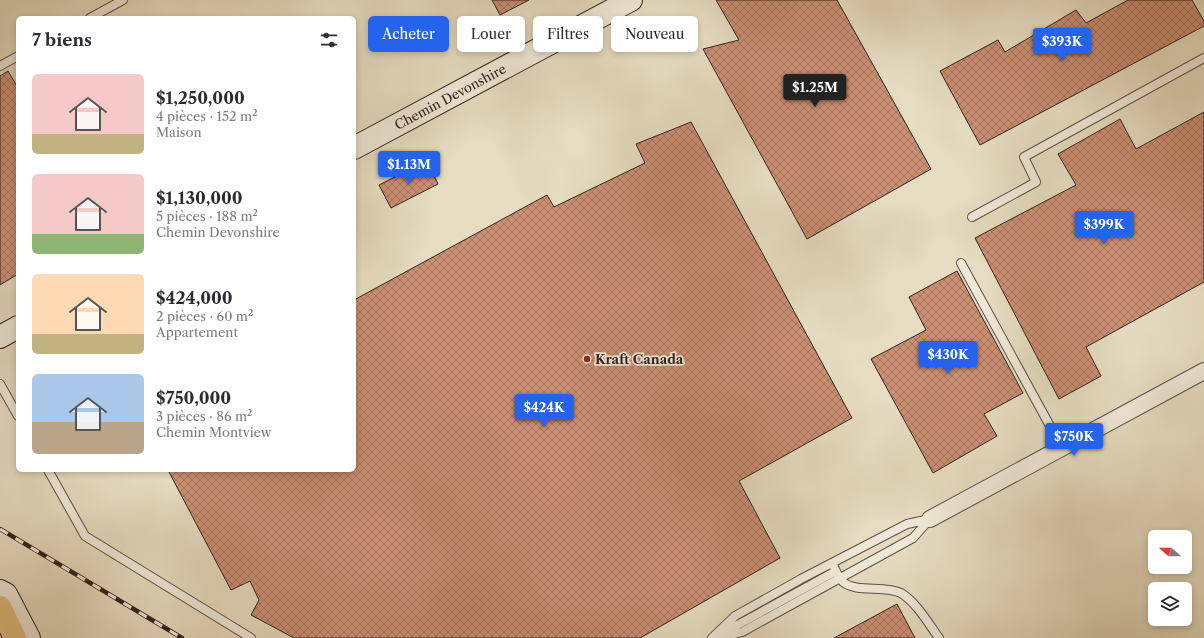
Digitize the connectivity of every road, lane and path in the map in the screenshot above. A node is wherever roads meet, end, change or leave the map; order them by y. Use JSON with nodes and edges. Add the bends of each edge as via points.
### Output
{"nodes":[{"id":1,"x":124,"y":0,"type":"edge"},
{"id":2,"x":632,"y":0,"type":"edge"},
{"id":3,"x":94,"y":16,"type":"edge"},
{"id":4,"x":16,"y":57,"type":"edge"},
{"id":5,"x":1204,"y":58,"type":"edge"},
{"id":6,"x":0,"y":66,"type":"edge"},
{"id":7,"x":356,"y":147,"type":"edge"},
{"id":8,"x":972,"y":217,"type":"dead end"},
{"id":9,"x":961,"y":263,"type":"dead end"},
{"id":10,"x":16,"y":328,"type":"edge"},
{"id":11,"x":0,"y":337,"type":"edge"},
{"id":12,"x":1204,"y":371,"type":"edge"},
{"id":13,"x":0,"y":384,"type":"edge"},
{"id":14,"x":16,"y":412,"type":"edge"},
{"id":15,"x":1062,"y":448,"type":"junction"},
{"id":16,"x":49,"y":472,"type":"edge"},
{"id":17,"x":930,"y":519,"type":"junction"},
{"id":18,"x":834,"y":567,"type":"junction"},
{"id":19,"x":840,"y":579,"type":"junction"},
{"id":20,"x":1,"y":594,"type":"edge"},
{"id":21,"x":15,"y":638,"type":"edge"},
{"id":22,"x":29,"y":638,"type":"edge"},
{"id":23,"x":251,"y":638,"type":"edge"},
{"id":24,"x":713,"y":638,"type":"edge"},
{"id":25,"x":720,"y":638,"type":"edge"},
{"id":26,"x":939,"y":638,"type":"edge"}],
"edges":[{"from":1,"to":3,"type":"lane"},
{"from":2,"to":7,"type":"street","name":"Chemin Devonshire"},
{"from":4,"to":6,"type":"lane"},
{"from":5,"to":8,"type":"lane","via":[[1024,157],[1036,182]]},
{"from":9,"to":15,"type":"lane"},
{"from":10,"to":11,"type":"street"},
{"from":12,"to":15,"type":"street"},
{"from":13,"to":14,"type":"lane"},
{"from":15,"to":17,"type":"street"},
{"from":16,"to":23,"type":"lane","via":[[85,536]]},
{"from":17,"to":18,"type":"lane","via":[[907,524]]},
{"from":17,"to":19,"type":"lane","via":[[913,538]]},
{"from":18,"to":19,"type":"lane"},
{"from":18,"to":24,"type":"lane","via":[[735,616]]},
{"from":19,"to":25,"type":"lane","via":[[742,632]]},
{"from":19,"to":26,"type":"lane","via":[[853,586],[900,593],[916,608]]},
{"from":20,"to":21,"type":"main road"},
{"from":20,"to":22,"type":"street"}]}
